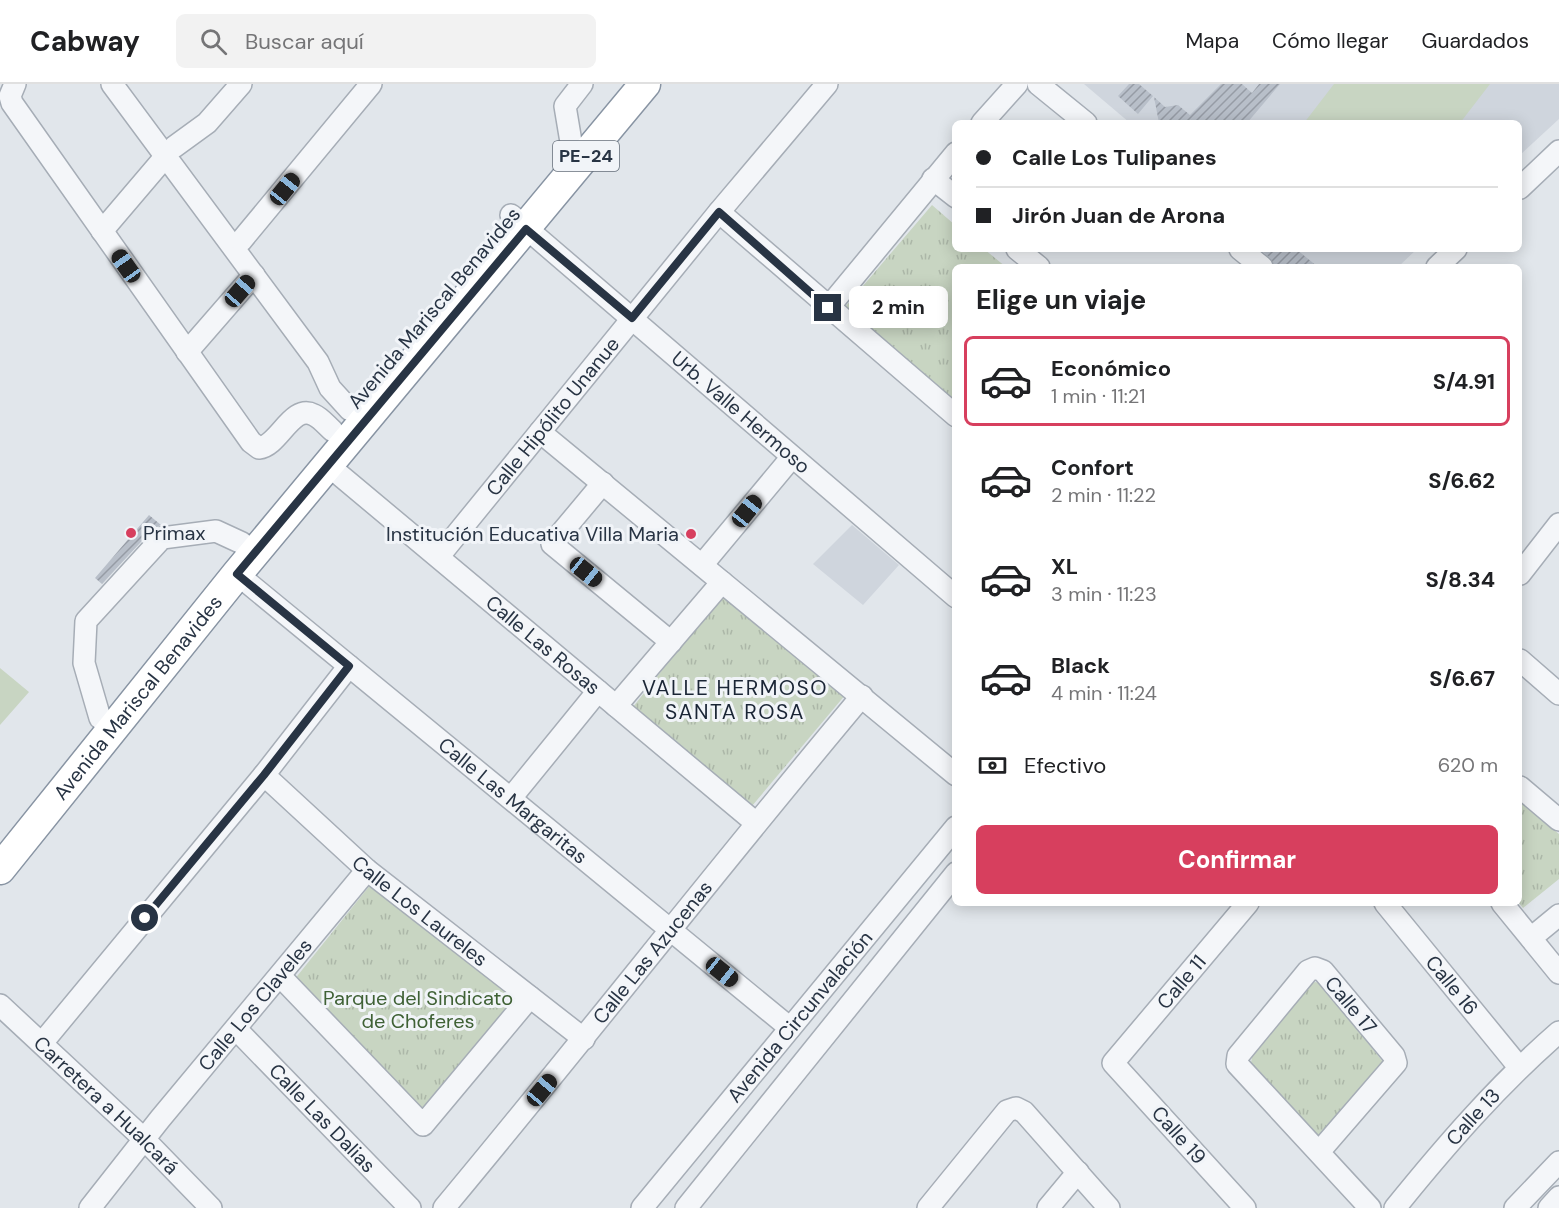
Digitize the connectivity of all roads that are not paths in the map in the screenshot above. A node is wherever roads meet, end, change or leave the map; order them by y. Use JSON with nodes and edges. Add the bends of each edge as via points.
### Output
{"nodes":[{"id":1,"x":241,"y":84,"type":"edge"},
{"id":2,"x":371,"y":84,"type":"edge"},
{"id":3,"x":582,"y":84,"type":"edge"},
{"id":4,"x":619,"y":84,"type":"edge"},
{"id":5,"x":645,"y":84,"type":"edge"},
{"id":6,"x":827,"y":84,"type":"edge"},
{"id":7,"x":1017,"y":84,"type":"edge"},
{"id":8,"x":1038,"y":84,"type":"edge"},
{"id":9,"x":127,"y":85,"type":"edge"},
{"id":10,"x":8,"y":94,"type":"edge"},
{"id":11,"x":985,"y":120,"type":"edge"},
{"id":12,"x":1082,"y":120,"type":"edge"},
{"id":13,"x":571,"y":142,"type":"junction"},
{"id":14,"x":1559,"y":151,"type":"edge"},
{"id":15,"x":170,"y":152,"type":"junction"},
{"id":16,"x":952,"y":158,"type":"edge"},
{"id":17,"x":933,"y":179,"type":"junction"},
{"id":18,"x":1522,"y":186,"type":"edge"},
{"id":19,"x":952,"y":194,"type":"edge"},
{"id":20,"x":719,"y":212,"type":"junction"},
{"id":21,"x":518,"y":222,"type":"junction"},
{"id":22,"x":102,"y":231,"type":"junction"},
{"id":23,"x":241,"y":241,"type":"junction"},
{"id":24,"x":1021,"y":252,"type":"edge"},
{"id":25,"x":1244,"y":252,"type":"edge"},
{"id":26,"x":1453,"y":252,"type":"edge"},
{"id":27,"x":1035,"y":264,"type":"edge"},
{"id":28,"x":1258,"y":264,"type":"edge"},
{"id":29,"x":1440,"y":264,"type":"edge"},
{"id":30,"x":254,"y":276,"type":"junction"},
{"id":31,"x":271,"y":299,"type":"junction"},
{"id":32,"x":828,"y":308,"type":"junction"},
{"id":33,"x":632,"y":318,"type":"junction"},
{"id":34,"x":187,"y":352,"type":"junction"},
{"id":35,"x":952,"y":413,"type":"edge"},
{"id":36,"x":341,"y":421,"type":"junction"},
{"id":37,"x":540,"y":432,"type":"junction"},
{"id":38,"x":792,"y":457,"type":"junction"},
{"id":39,"x":329,"y":466,"type":"junction"},
{"id":40,"x":603,"y":483,"type":"junction"},
{"id":41,"x":1559,"y":524,"type":"edge"},
{"id":42,"x":242,"y":543,"type":"junction"},
{"id":43,"x":439,"y":556,"type":"junction"},
{"id":44,"x":702,"y":565,"type":"junction"},
{"id":45,"x":1522,"y":571,"type":"edge"},
{"id":46,"x":237,"y":574,"type":"junction"},
{"id":47,"x":722,"y":582,"type":"junction"},
{"id":48,"x":952,"y":588,"type":"edge"},
{"id":49,"x":671,"y":642,"type":"junction"},
{"id":50,"x":1522,"y":662,"type":"edge"},
{"id":51,"x":349,"y":666,"type":"junction"},
{"id":52,"x":598,"y":691,"type":"junction"},
{"id":53,"x":1559,"y":694,"type":"edge"},
{"id":54,"x":862,"y":696,"type":"junction"},
{"id":55,"x":616,"y":706,"type":"junction"},
{"id":56,"x":100,"y":718,"type":"junction"},
{"id":57,"x":952,"y":772,"type":"edge"},
{"id":58,"x":264,"y":775,"type":"junction"},
{"id":59,"x":1522,"y":789,"type":"edge"},
{"id":60,"x":511,"y":798,"type":"junction"},
{"id":61,"x":1559,"y":820,"type":"edge"},
{"id":62,"x":756,"y":823,"type":"junction"},
{"id":63,"x":952,"y":832,"type":"edge"},
{"id":64,"x":0,"y":840,"type":"edge"},
{"id":65,"x":0,"y":869,"type":"edge"},
{"id":66,"x":367,"y":870,"type":"junction"},
{"id":67,"x":952,"y":878,"type":"edge"},
{"id":68,"x":903,"y":891,"type":"junction"},
{"id":69,"x":1245,"y":906,"type":"edge"},
{"id":70,"x":1387,"y":906,"type":"edge"},
{"id":71,"x":1504,"y":906,"type":"edge"},
{"id":72,"x":924,"y":911,"type":"junction"},
{"id":73,"x":1559,"y":915,"type":"edge"},
{"id":74,"x":671,"y":930,"type":"junction"},
{"id":75,"x":1531,"y":938,"type":"junction"},
{"id":76,"x":1559,"y":973,"type":"edge"},
{"id":77,"x":280,"y":976,"type":"junction"},
{"id":78,"x":530,"y":997,"type":"junction"},
{"id":79,"x":0,"y":1005,"type":"edge"},
{"id":80,"x":790,"y":1028,"type":"junction"},
{"id":81,"x":236,"y":1029,"type":"junction"},
{"id":82,"x":1559,"y":1032,"type":"edge"},
{"id":83,"x":584,"y":1039,"type":"junction"},
{"id":84,"x":42,"y":1043,"type":"junction"},
{"id":85,"x":1113,"y":1063,"type":"joint"},
{"id":86,"x":1520,"y":1067,"type":"junction"},
{"id":87,"x":144,"y":1139,"type":"junction"},
{"id":88,"x":1319,"y":1152,"type":"junction"},
{"id":89,"x":1559,"y":1162,"type":"edge"},
{"id":90,"x":1078,"y":1172,"type":"junction"},
{"id":91,"x":1559,"y":1197,"type":"edge"},
{"id":92,"x":90,"y":1208,"type":"edge"},
{"id":93,"x":211,"y":1208,"type":"edge"},
{"id":94,"x":410,"y":1208,"type":"edge"},
{"id":95,"x":444,"y":1208,"type":"edge"},
{"id":96,"x":642,"y":1208,"type":"edge"},
{"id":97,"x":686,"y":1208,"type":"edge"},
{"id":98,"x":928,"y":1208,"type":"edge"},
{"id":99,"x":1047,"y":1208,"type":"edge"},
{"id":100,"x":1109,"y":1208,"type":"edge"},
{"id":101,"x":1245,"y":1208,"type":"edge"},
{"id":102,"x":1370,"y":1208,"type":"edge"},
{"id":103,"x":1395,"y":1208,"type":"edge"},
{"id":104,"x":1515,"y":1208,"type":"edge"},
{"id":105,"x":1549,"y":1208,"type":"edge"}],
"edges":[{"from":1,"to":15,"type":"street","via":[[207,123]]},
{"from":2,"to":23,"type":"street"},
{"from":3,"to":13,"type":"street","via":[[565,106]]},
{"from":4,"to":13,"type":"highway","name":"Avenida Mariscal Benavides","number":"PE-24"},
{"from":5,"to":21,"type":"highway","name":"Avenida Mariscal Benavides","number":"PE-24"},
{"from":6,"to":20,"type":"street","name":"Calle Hipólito Unanue"},
{"from":7,"to":11,"type":"street"},
{"from":8,"to":12,"type":"street"},
{"from":9,"to":15,"type":"street"},
{"from":10,"to":22,"type":"street"},
{"from":13,"to":21,"type":"highway","name":"Avenida Mariscal Benavides","number":"PE-24"},
{"from":14,"to":18,"type":"street"},
{"from":15,"to":22,"type":"street"},
{"from":15,"to":23,"type":"street"},
{"from":15,"to":30,"type":"street"},
{"from":16,"to":17,"type":"street"},
{"from":17,"to":19,"type":"street"},
{"from":17,"to":32,"type":"street"},
{"from":20,"to":32,"type":"street"},
{"from":20,"to":33,"type":"street","name":"Calle Hipólito Unanue"},
{"from":21,"to":33,"type":"street","name":"Urb. Valle Hermoso"},
{"from":21,"to":36,"type":"highway","name":"Avenida Mariscal Benavides","number":"PE-24"},
{"from":21,"to":39,"type":"highway","name":"Avenida Mariscal Benavides","number":"PE-24"},
{"from":22,"to":34,"type":"street"},
{"from":23,"to":31,"type":"street","via":[[270,285]]},
{"from":24,"to":27,"type":"street"},
{"from":25,"to":28,"type":"street"},
{"from":26,"to":29,"type":"street"},
{"from":30,"to":31,"type":"street"},
{"from":30,"to":34,"type":"street"},
{"from":31,"to":36,"type":"street","via":[[318,362],[335,395]]},
{"from":32,"to":35,"type":"street"},
{"from":33,"to":37,"type":"street","name":"Calle Hipólito Unanue"},
{"from":33,"to":38,"type":"street","name":"Urb. Valle Hermoso"},
{"from":34,"to":36,"type":"street","via":[[259,448],[270,445],[291,420],[306,413]]},
{"from":36,"to":42,"type":"highway","name":"Avenida Mariscal Benavides","number":"PE-24"},
{"from":37,"to":40,"type":"street"},
{"from":37,"to":43,"type":"street","name":"Calle Hipólito Unanue"},
{"from":38,"to":44,"type":"street"},
{"from":38,"to":48,"type":"street","name":"Urb. Valle Hermoso"},
{"from":39,"to":43,"type":"street","name":"Calle Las Rosas"},
{"from":39,"to":46,"type":"highway","name":"Avenida Mariscal Benavides","number":"PE-24"},
{"from":40,"to":44,"type":"street"},
{"from":40,"to":49,"type":"street","via":[[552,544]]},
{"from":41,"to":45,"type":"street"},
{"from":42,"to":56,"type":"highway","name":"Avenida Mariscal Benavides","number":"PE-24"},
{"from":42,"to":56,"type":"street","via":[[216,531],[162,538],[86,621],[84,663]]},
{"from":43,"to":52,"type":"street","name":"Calle Las Rosas"},
{"from":44,"to":47,"type":"street"},
{"from":46,"to":51,"type":"street","name":"Calle Las Margaritas"},
{"from":46,"to":65,"type":"highway","name":"Avenida Mariscal Benavides","number":"PE-24"},
{"from":47,"to":49,"type":"street"},
{"from":47,"to":54,"type":"street"},
{"from":49,"to":55,"type":"street"},
{"from":50,"to":53,"type":"street"},
{"from":51,"to":58,"type":"street"},
{"from":51,"to":60,"type":"street","name":"Calle Las Margaritas"},
{"from":52,"to":55,"type":"street","name":"Calle Las Rosas"},
{"from":52,"to":60,"type":"street"},
{"from":54,"to":57,"type":"street"},
{"from":54,"to":62,"type":"street","name":"Calle Las Azucenas"},
{"from":55,"to":62,"type":"street","name":"Calle Las Rosas"},
{"from":56,"to":64,"type":"highway","name":"Avenida Mariscal Benavides","number":"PE-24"},
{"from":58,"to":66,"type":"street","name":"Calle Los Laureles"},
{"from":58,"to":84,"type":"street"},
{"from":59,"to":61,"type":"street"},
{"from":60,"to":74,"type":"street","name":"Calle Las Margaritas"},
{"from":62,"to":74,"type":"street","name":"Calle Las Azucenas"},
{"from":63,"to":68,"type":"street","name":"Avenida Circunvalación"},
{"from":66,"to":77,"type":"street","name":"Calle Los Claveles"},
{"from":66,"to":78,"type":"street","name":"Calle Los Laureles"},
{"from":67,"to":72,"type":"street","name":"Avenida Circunvalación"},
{"from":68,"to":72,"type":"street"},
{"from":68,"to":80,"type":"street","name":"Avenida Circunvalación"},
{"from":69,"to":85,"type":"street","name":"Calle 11"},
{"from":70,"to":86,"type":"street","name":"Calle 16"},
{"from":71,"to":75,"type":"street"},
{"from":72,"to":97,"type":"street","name":"Avenida Circunvalación"},
{"from":73,"to":75,"type":"street"},
{"from":74,"to":80,"type":"street","name":"Calle Las Margaritas"},
{"from":74,"to":83,"type":"street","name":"Calle Las Azucenas"},
{"from":75,"to":76,"type":"street"},
{"from":77,"to":78,"type":"street","via":[[423,1125]]},
{"from":77,"to":81,"type":"street","name":"Calle Los Claveles"},
{"from":78,"to":83,"type":"street","name":"Calle Los Laureles"},
{"from":79,"to":84,"type":"street","name":"Carretera a Hualcará"},
{"from":80,"to":96,"type":"street","name":"Avenida Circunvalación"},
{"from":81,"to":87,"type":"street","name":"Calle Los Claveles"},
{"from":81,"to":94,"type":"street","name":"Calle Las Dalias"},
{"from":82,"to":86,"type":"street","name":"Calle 13"},
{"from":83,"to":95,"type":"street","name":"Calle Las Azucenas"},
{"from":84,"to":87,"type":"street","name":"Carretera a Hualcará"},
{"from":85,"to":101,"type":"street","name":"Calle 19"},
{"from":86,"to":103,"type":"street","name":"Calle 13","via":[[1446,1145]]},
{"from":87,"to":92,"type":"street","name":"Calle Los Claveles"},
{"from":87,"to":93,"type":"street","name":"Carretera a Hualcará"},
{"from":88,"to":88,"type":"street","name":"Calle 17","via":[[1237,1064],[1238,1056],[1308,971],[1315,969],[1323,971],[1396,1062]]},
{"from":88,"to":102,"type":"street","name":"Calle 17"},
{"from":89,"to":104,"type":"street"},
{"from":90,"to":98,"type":"street","via":[[1016,1108],[1007,1111]]},
{"from":90,"to":99,"type":"street"},
{"from":90,"to":100,"type":"street"},
{"from":91,"to":105,"type":"street"}]}
